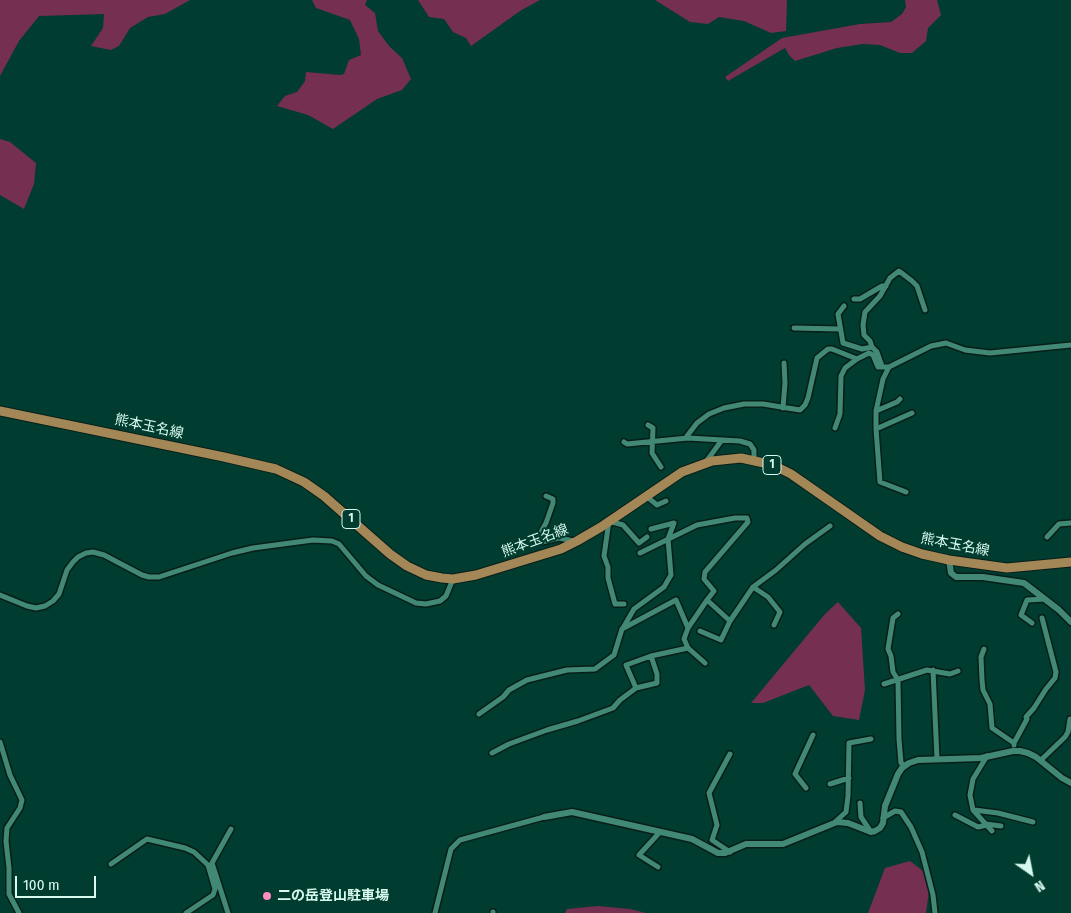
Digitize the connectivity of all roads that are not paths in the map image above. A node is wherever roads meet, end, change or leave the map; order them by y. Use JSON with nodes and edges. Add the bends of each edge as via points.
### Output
{"nodes":[{"id":1,"x":886,"y":286,"type":"junction"},
{"id":2,"x":854,"y":299,"type":"dead end"},
{"id":3,"x":844,"y":306,"type":"dead end"},
{"id":4,"x":925,"y":310,"type":"dead end"},
{"id":5,"x":794,"y":328,"type":"dead end"},
{"id":6,"x":840,"y":329,"type":"junction"},
{"id":7,"x":1071,"y":345,"type":"edge"},
{"id":8,"x":872,"y":348,"type":"junction"},
{"id":9,"x":857,"y":359,"type":"junction"},
{"id":10,"x":784,"y":363,"type":"dead end"},
{"id":11,"x":882,"y":366,"type":"junction"},
{"id":12,"x":890,"y":367,"type":"junction"},
{"id":13,"x":900,"y":399,"type":"dead end"},
{"id":14,"x":783,"y":408,"type":"junction"},
{"id":15,"x":0,"y":411,"type":"edge"},
{"id":16,"x":876,"y":411,"type":"junction"},
{"id":17,"x":912,"y":414,"type":"dead end"},
{"id":18,"x":648,"y":425,"type":"dead end"},
{"id":19,"x":835,"y":428,"type":"dead end"},
{"id":20,"x":876,"y":429,"type":"junction"},
{"id":21,"x":688,"y":438,"type":"junction"},
{"id":22,"x":722,"y":440,"type":"junction"},
{"id":23,"x":624,"y":442,"type":"dead end"},
{"id":24,"x":652,"y":442,"type":"junction"},
{"id":25,"x":754,"y":460,"type":"junction"},
{"id":26,"x":704,"y":463,"type":"junction"},
{"id":27,"x":661,"y":467,"type":"dead end"},
{"id":28,"x":906,"y":492,"type":"dead end"},
{"id":29,"x":546,"y":496,"type":"dead end"},
{"id":30,"x":646,"y":496,"type":"junction"},
{"id":31,"x":666,"y":501,"type":"dead end"},
{"id":32,"x":609,"y":522,"type":"junction"},
{"id":33,"x":1071,"y":523,"type":"edge"},
{"id":34,"x":830,"y":526,"type":"dead end"},
{"id":35,"x":651,"y":529,"type":"dead end"},
{"id":36,"x":648,"y":537,"type":"dead end"},
{"id":37,"x":1047,"y":537,"type":"dead end"},
{"id":38,"x":668,"y":539,"type":"junction"},
{"id":39,"x":577,"y":541,"type":"junction"},
{"id":40,"x":640,"y":553,"type":"dead end"},
{"id":41,"x":949,"y":560,"type":"junction"},
{"id":42,"x":1071,"y":562,"type":"edge"},
{"id":43,"x":453,"y":579,"type":"junction"},
{"id":44,"x":753,"y":587,"type":"junction"},
{"id":45,"x":0,"y":595,"type":"edge"},
{"id":46,"x":707,"y":600,"type":"junction"},
{"id":47,"x":1045,"y":600,"type":"junction"},
{"id":48,"x":624,"y":604,"type":"dead end"},
{"id":49,"x":898,"y":614,"type":"dead end"},
{"id":50,"x":1042,"y":618,"type":"dead end"},
{"id":51,"x":730,"y":621,"type":"junction"},
{"id":52,"x":1071,"y":622,"type":"edge"},
{"id":53,"x":1032,"y":623,"type":"dead end"},
{"id":54,"x":774,"y":625,"type":"dead end"},
{"id":55,"x":688,"y":628,"type":"junction"},
{"id":56,"x":622,"y":629,"type":"junction"},
{"id":57,"x":700,"y":631,"type":"dead end"},
{"id":58,"x":688,"y":648,"type":"junction"},
{"id":59,"x":984,"y":649,"type":"dead end"},
{"id":60,"x":651,"y":656,"type":"junction"},
{"id":61,"x":705,"y":663,"type":"dead end"},
{"id":62,"x":933,"y":670,"type":"junction"},
{"id":63,"x":958,"y":671,"type":"dead end"},
{"id":64,"x":898,"y":680,"type":"junction"},
{"id":65,"x":884,"y":684,"type":"dead end"},
{"id":66,"x":636,"y":688,"type":"junction"},
{"id":67,"x":479,"y":714,"type":"dead end"},
{"id":68,"x":1071,"y":720,"type":"edge"},
{"id":69,"x":813,"y":734,"type":"dead end"},
{"id":70,"x":871,"y":739,"type":"dead end"},
{"id":71,"x":0,"y":742,"type":"edge"},
{"id":72,"x":1014,"y":743,"type":"junction"},
{"id":73,"x":1014,"y":751,"type":"junction"},
{"id":74,"x":492,"y":753,"type":"dead end"},
{"id":75,"x":730,"y":754,"type":"dead end"},
{"id":76,"x":987,"y":756,"type":"junction"},
{"id":77,"x":937,"y":759,"type":"junction"},
{"id":78,"x":1041,"y":760,"type":"junction"},
{"id":79,"x":905,"y":766,"type":"junction"},
{"id":80,"x":849,"y":778,"type":"junction"},
{"id":81,"x":1071,"y":783,"type":"edge"},
{"id":82,"x":830,"y":784,"type":"dead end"},
{"id":83,"x":806,"y":788,"type":"dead end"},
{"id":84,"x":860,"y":803,"type":"dead end"},
{"id":85,"x":973,"y":810,"type":"junction"},
{"id":86,"x":955,"y":815,"type":"dead end"},
{"id":87,"x":544,"y":817,"type":"joint"},
{"id":88,"x":883,"y":818,"type":"junction"},
{"id":89,"x":1033,"y":822,"type":"dead end"},
{"id":90,"x":835,"y":823,"type":"junction"},
{"id":91,"x":986,"y":824,"type":"junction"},
{"id":92,"x":1001,"y":826,"type":"dead end"},
{"id":93,"x":231,"y":829,"type":"dead end"},
{"id":94,"x":992,"y":831,"type":"dead end"},
{"id":95,"x":660,"y":832,"type":"junction"},
{"id":96,"x":871,"y":832,"type":"junction"},
{"id":97,"x":730,"y":852,"type":"junction"},
{"id":98,"x":111,"y":864,"type":"dead end"},
{"id":99,"x":658,"y":867,"type":"dead end"},
{"id":100,"x":19,"y":913,"type":"edge"},
{"id":101,"x":186,"y":913,"type":"edge"},
{"id":102,"x":228,"y":913,"type":"edge"},
{"id":103,"x":435,"y":913,"type":"edge"},
{"id":104,"x":935,"y":913,"type":"edge"}],
"edges":[{"from":1,"to":2,"type":"street"},
{"from":1,"to":4,"type":"street","via":[[899,271],[917,286]]},
{"from":1,"to":8,"type":"street","via":[[865,312],[864,335]]},
{"from":3,"to":6,"type":"street","via":[[838,314]]},
{"from":5,"to":6,"type":"street"},
{"from":6,"to":8,"type":"street","via":[[843,343],[862,349]]},
{"from":7,"to":12,"type":"street","via":[[990,353],[965,350],[946,343],[932,346]]},
{"from":8,"to":11,"type":"street"},
{"from":9,"to":11,"type":"street","via":[[869,353],[878,367]]},
{"from":9,"to":14,"type":"street","via":[[832,349],[822,352],[817,358],[805,405],[800,410]]},
{"from":9,"to":19,"type":"street","via":[[845,368],[841,376],[840,414]]},
{"from":10,"to":14,"type":"street"},
{"from":11,"to":12,"type":"street"},
{"from":12,"to":16,"type":"street","via":[[883,379]]},
{"from":13,"to":16,"type":"street"},
{"from":14,"to":21,"type":"street","via":[[763,404],[724,408],[698,423]]},
{"from":15,"to":43,"type":"main road","name":"熊本玉名線","number":"1","via":[[276,469],[304,482],[407,566],[426,575]]},
{"from":16,"to":20,"type":"street"},
{"from":17,"to":20,"type":"street"},
{"from":18,"to":24,"type":"street","via":[[653,428]]},
{"from":20,"to":28,"type":"street","via":[[880,482]]},
{"from":21,"to":22,"type":"street"},
{"from":21,"to":24,"type":"street"},
{"from":22,"to":25,"type":"street","via":[[750,444]]},
{"from":22,"to":26,"type":"street"},
{"from":23,"to":24,"type":"street"},
{"from":24,"to":27,"type":"street","via":[[652,453]]},
{"from":25,"to":26,"type":"main road","name":"熊本玉名線","number":"1","via":[[728,458]]},
{"from":25,"to":41,"type":"main road","name":"熊本玉名線","number":"1","via":[[791,474],[880,536],[922,554]]},
{"from":26,"to":30,"type":"main road","name":"熊本玉名線","number":"1","via":[[682,472]]},
{"from":29,"to":39,"type":"street","via":[[553,498],[538,537],[542,542],[559,538]]},
{"from":30,"to":31,"type":"street","via":[[657,505]]},
{"from":30,"to":32,"type":"main road","name":"熊本玉名線","number":"1"},
{"from":32,"to":36,"type":"street","via":[[623,524],[639,542]]},
{"from":32,"to":39,"type":"main road","name":"熊本玉名線","number":"1"},
{"from":32,"to":48,"type":"street","via":[[604,556],[608,578],[615,604]]},
{"from":33,"to":37,"type":"street","via":[[1059,524]]},
{"from":34,"to":44,"type":"street"},
{"from":35,"to":38,"type":"street","via":[[674,523]]},
{"from":38,"to":40,"type":"street"},
{"from":38,"to":46,"type":"street","via":[[697,525],[747,518],[748,522],[705,572],[704,578],[714,591]]},
{"from":38,"to":56,"type":"street","via":[[671,575],[664,587],[634,609]]},
{"from":39,"to":43,"type":"main road","name":"熊本玉名線","number":"1","via":[[544,555]]},
{"from":41,"to":42,"type":"main road","name":"熊本玉名線","number":"1","via":[[1007,568]]},
{"from":41,"to":47,"type":"street","via":[[951,572],[956,577],[1024,583]]},
{"from":43,"to":45,"type":"street","via":[[446,596],[440,601],[416,602],[366,576],[340,544],[313,540],[232,553],[159,577],[142,575],[104,555],[86,553],[72,562],[59,594],[45,606],[27,606]]},
{"from":44,"to":51,"type":"street"},
{"from":44,"to":54,"type":"street","via":[[768,597],[780,612]]},
{"from":46,"to":51,"type":"street"},
{"from":46,"to":55,"type":"street"},
{"from":47,"to":52,"type":"street"},
{"from":47,"to":53,"type":"street","via":[[1027,600],[1022,615]]},
{"from":49,"to":64,"type":"street","via":[[893,618],[888,649]]},
{"from":50,"to":72,"type":"street","via":[[1055,678],[1026,716]]},
{"from":51,"to":57,"type":"street","via":[[721,640]]},
{"from":55,"to":56,"type":"street","via":[[676,600]]},
{"from":55,"to":58,"type":"street","via":[[684,639]]},
{"from":56,"to":67,"type":"street","via":[[614,655],[594,669],[567,670],[527,680]]},
{"from":58,"to":60,"type":"street"},
{"from":58,"to":61,"type":"street"},
{"from":59,"to":72,"type":"street","via":[[981,657],[983,690],[990,704],[992,728]]},
{"from":60,"to":66,"type":"street","via":[[657,683]]},
{"from":60,"to":66,"type":"street","via":[[626,665]]},
{"from":62,"to":63,"type":"street","via":[[950,674]]},
{"from":62,"to":64,"type":"street"},
{"from":62,"to":77,"type":"street"},
{"from":64,"to":65,"type":"street"},
{"from":64,"to":79,"type":"street","via":[[899,739],[901,763]]},
{"from":66,"to":74,"type":"street","via":[[613,708],[509,744]]},
{"from":68,"to":78,"type":"street","via":[[1065,736]]},
{"from":69,"to":83,"type":"street","via":[[795,774]]},
{"from":70,"to":80,"type":"street","via":[[849,744]]},
{"from":71,"to":100,"type":"street","via":[[22,800],[7,828],[6,841],[9,894]]},
{"from":72,"to":73,"type":"street"},
{"from":73,"to":76,"type":"street"},
{"from":73,"to":78,"type":"street","via":[[1028,753]]},
{"from":75,"to":97,"type":"street","via":[[709,793],[717,826],[712,840]]},
{"from":76,"to":77,"type":"street"},
{"from":76,"to":85,"type":"street","via":[[973,779],[970,795]]},
{"from":77,"to":79,"type":"street","via":[[918,760]]},
{"from":78,"to":81,"type":"street"},
{"from":79,"to":88,"type":"street","via":[[898,774]]},
{"from":80,"to":82,"type":"street"},
{"from":80,"to":90,"type":"street","via":[[846,812]]},
{"from":84,"to":96,"type":"street","via":[[860,817]]},
{"from":85,"to":89,"type":"street"},
{"from":85,"to":91,"type":"street"},
{"from":86,"to":91,"type":"street","via":[[978,827]]},
{"from":87,"to":95,"type":"street","via":[[572,812]]},
{"from":87,"to":103,"type":"street","via":[[460,840],[451,849]]},
{"from":88,"to":96,"type":"street","via":[[880,828]]},
{"from":88,"to":104,"type":"street","via":[[895,811],[901,812],[911,827],[922,852]]},
{"from":90,"to":96,"type":"street","via":[[848,823]]},
{"from":90,"to":97,"type":"street","via":[[783,844],[746,844]]},
{"from":91,"to":92,"type":"street"},
{"from":91,"to":94,"type":"street"},
{"from":93,"to":102,"type":"street","via":[[212,864]]},
{"from":95,"to":97,"type":"street","via":[[692,839],[718,853]]},
{"from":95,"to":99,"type":"street","via":[[639,855]]},
{"from":98,"to":101,"type":"street","via":[[147,840],[194,852],[208,865],[215,890],[213,895]]}]}
